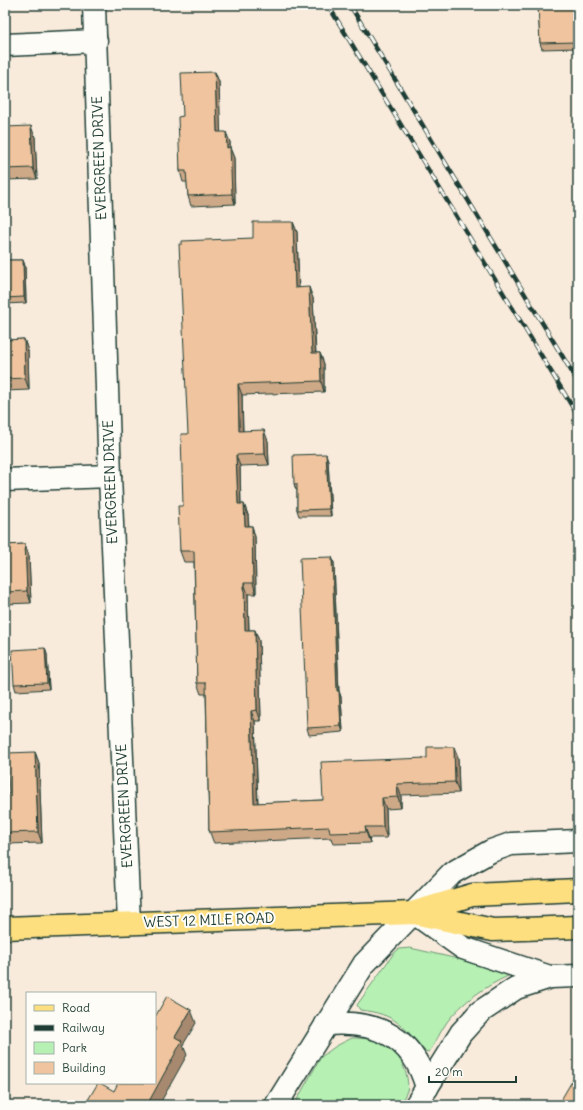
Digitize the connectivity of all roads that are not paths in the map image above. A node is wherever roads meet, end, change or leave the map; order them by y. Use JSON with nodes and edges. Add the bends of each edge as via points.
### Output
{"nodes":[{"id":1,"x":94,"y":5,"type":"edge"},
{"id":2,"x":96,"y":41,"type":"junction"},
{"id":3,"x":5,"y":45,"type":"edge"},
{"id":4,"x":110,"y":476,"type":"junction"},
{"id":5,"x":5,"y":480,"type":"edge"},
{"id":6,"x":578,"y":841,"type":"edge"},
{"id":7,"x":578,"y":890,"type":"edge"},
{"id":8,"x":414,"y":913,"type":"junction"},
{"id":9,"x":129,"y":923,"type":"junction"},
{"id":10,"x":578,"y":927,"type":"edge"},
{"id":11,"x":5,"y":928,"type":"edge"},
{"id":12,"x":578,"y":976,"type":"edge"},
{"id":13,"x":550,"y":977,"type":"junction"},
{"id":14,"x":326,"y":1024,"type":"junction"},
{"id":15,"x":422,"y":1096,"type":"edge"},
{"id":16,"x":276,"y":1105,"type":"edge"}],
"edges":[{"from":1,"to":2,"type":"street","name":"EVERGREEN DRIVE"},
{"from":2,"to":3,"type":"street"},
{"from":2,"to":4,"type":"street","name":"EVERGREEN DRIVE"},
{"from":4,"to":5,"type":"street"},
{"from":4,"to":9,"type":"street","name":"EVERGREEN DRIVE"},
{"from":6,"to":8,"type":"street","via":[[511,844],[491,851],[452,872]]},
{"from":7,"to":8,"type":"main road","name":"WEST 12 MILE ROAD","via":[[472,895]]},
{"from":8,"to":9,"type":"main road","name":"WEST 12 MILE ROAD"},
{"from":8,"to":10,"type":"main road","name":"WEST 12 MILE ROAD","via":[[494,930]]},
{"from":8,"to":13,"type":"street","via":[[463,948]]},
{"from":8,"to":14,"type":"street","via":[[364,964]]},
{"from":9,"to":11,"type":"main road","name":"WEST 12 MILE ROAD"},
{"from":12,"to":13,"type":"street"},
{"from":13,"to":15,"type":"street","via":[[516,988],[480,1012],[461,1033]]},
{"from":14,"to":15,"type":"street","via":[[347,1022],[364,1025],[399,1039],[412,1054],[423,1074]]},
{"from":14,"to":16,"type":"street"}]}
